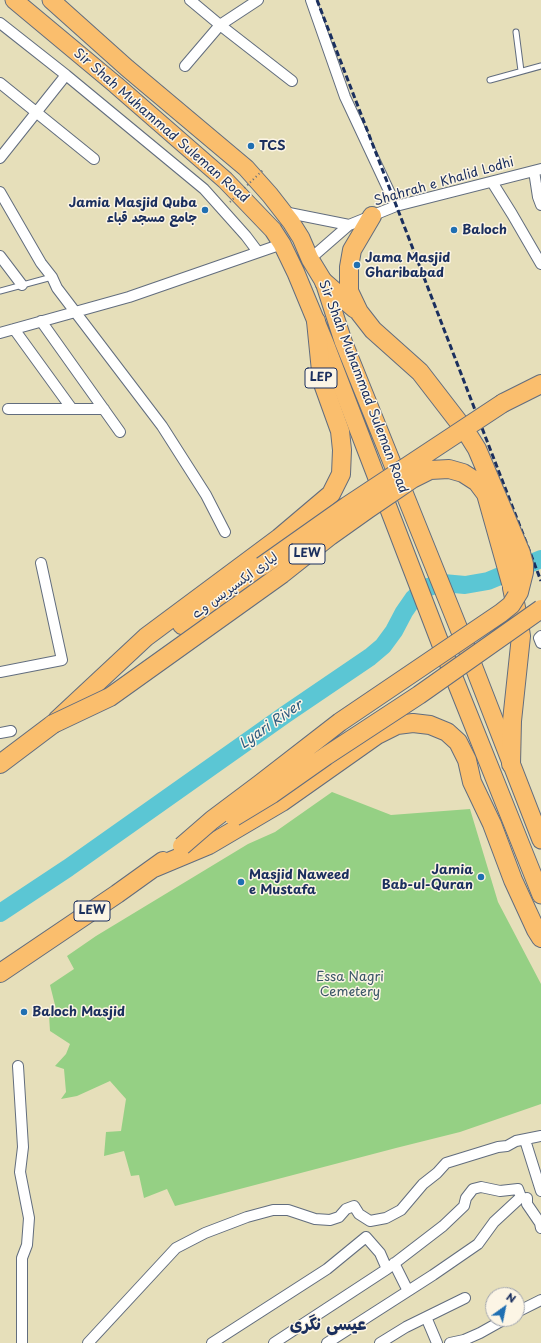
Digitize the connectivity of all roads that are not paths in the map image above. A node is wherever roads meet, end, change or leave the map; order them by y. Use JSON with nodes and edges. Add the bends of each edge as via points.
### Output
{"nodes":[{"id":1,"x":14,"y":0,"type":"edge"},
{"id":2,"x":51,"y":0,"type":"edge"},
{"id":3,"x":190,"y":0,"type":"edge"},
{"id":4,"x":258,"y":0,"type":"edge"},
{"id":5,"x":311,"y":0,"type":"edge"},
{"id":6,"x":0,"y":23,"type":"edge"},
{"id":7,"x":220,"y":25,"type":"junction"},
{"id":8,"x":516,"y":32,"type":"dead end"},
{"id":9,"x":185,"y":66,"type":"dead end"},
{"id":10,"x":541,"y":66,"type":"edge"},
{"id":11,"x":521,"y":71,"type":"junction"},
{"id":12,"x":66,"y":75,"type":"junction"},
{"id":13,"x":490,"y":80,"type":"dead end"},
{"id":14,"x":292,"y":81,"type":"dead end"},
{"id":15,"x":0,"y":83,"type":"edge"},
{"id":16,"x":36,"y":113,"type":"junction"},
{"id":17,"x":0,"y":158,"type":"edge"},
{"id":18,"x":94,"y":159,"type":"dead end"},
{"id":19,"x":537,"y":170,"type":"edge"},
{"id":20,"x":492,"y":182,"type":"junction"},
{"id":21,"x":0,"y":192,"type":"edge"},
{"id":22,"x":541,"y":205,"type":"edge"},
{"id":23,"x":396,"y":206,"type":"junction"},
{"id":24,"x":284,"y":212,"type":"junction"},
{"id":25,"x":372,"y":216,"type":"junction"},
{"id":26,"x":350,"y":225,"type":"junction"},
{"id":27,"x":301,"y":238,"type":"junction"},
{"id":28,"x":282,"y":244,"type":"junction"},
{"id":29,"x":258,"y":252,"type":"junction"},
{"id":30,"x":0,"y":256,"type":"edge"},
{"id":31,"x":310,"y":259,"type":"junction"},
{"id":32,"x":541,"y":264,"type":"edge"},
{"id":33,"x":52,"y":277,"type":"junction"},
{"id":34,"x":324,"y":282,"type":"junction"},
{"id":35,"x":22,"y":286,"type":"junction"},
{"id":36,"x":0,"y":291,"type":"edge"},
{"id":37,"x":75,"y":312,"type":"junction"},
{"id":38,"x":359,"y":312,"type":"junction"},
{"id":39,"x":41,"y":321,"type":"junction"},
{"id":40,"x":316,"y":321,"type":"junction"},
{"id":41,"x":14,"y":329,"type":"junction"},
{"id":42,"x":0,"y":333,"type":"edge"},
{"id":43,"x":541,"y":384,"type":"edge"},
{"id":44,"x":72,"y":409,"type":"junction"},
{"id":45,"x":104,"y":409,"type":"junction"},
{"id":46,"x":8,"y":410,"type":"dead end"},
{"id":47,"x":340,"y":431,"type":"joint"},
{"id":48,"x":120,"y":432,"type":"dead end"},
{"id":49,"x":225,"y":532,"type":"dead end"},
{"id":50,"x":41,"y":563,"type":"dead end"},
{"id":51,"x":541,"y":609,"type":"edge"},
{"id":52,"x":541,"y":636,"type":"edge"},
{"id":53,"x":541,"y":643,"type":"edge"},
{"id":54,"x":0,"y":672,"type":"edge"},
{"id":55,"x":53,"y":724,"type":"junction"},
{"id":56,"x":11,"y":731,"type":"dead end"},
{"id":57,"x":0,"y":734,"type":"edge"},
{"id":58,"x":0,"y":764,"type":"edge"},
{"id":59,"x":511,"y":764,"type":"junction"},
{"id":60,"x":541,"y":840,"type":"edge"},
{"id":61,"x":182,"y":846,"type":"junction"},
{"id":62,"x":154,"y":868,"type":"junction"},
{"id":63,"x":541,"y":896,"type":"edge"},
{"id":64,"x":541,"y":938,"type":"edge"},
{"id":65,"x":0,"y":973,"type":"edge"},
{"id":66,"x":18,"y":1066,"type":"dead end"},
{"id":67,"x":541,"y":1136,"type":"edge"},
{"id":68,"x":525,"y":1140,"type":"junction"},
{"id":69,"x":541,"y":1191,"type":"edge"},
{"id":70,"x":524,"y":1198,"type":"junction"},
{"id":71,"x":541,"y":1228,"type":"edge"},
{"id":72,"x":391,"y":1266,"type":"junction"},
{"id":73,"x":408,"y":1291,"type":"junction"},
{"id":74,"x":465,"y":1298,"type":"dead end"},
{"id":75,"x":541,"y":1300,"type":"edge"},
{"id":76,"x":525,"y":1308,"type":"edge"},
{"id":77,"x":426,"y":1317,"type":"junction"},
{"id":78,"x":491,"y":1327,"type":"edge"},
{"id":79,"x":466,"y":1341,"type":"edge"},
{"id":80,"x":22,"y":1343,"type":"edge"},
{"id":81,"x":88,"y":1343,"type":"edge"},
{"id":82,"x":212,"y":1343,"type":"edge"},
{"id":83,"x":274,"y":1343,"type":"edge"},
{"id":84,"x":327,"y":1343,"type":"edge"},
{"id":85,"x":380,"y":1343,"type":"edge"},
{"id":86,"x":437,"y":1343,"type":"edge"},
{"id":87,"x":450,"y":1343,"type":"edge"}],
"edges":[{"from":1,"to":28,"type":"highway","name":"Sir Shah Muhammad Suleman Road","via":[[226,180],[273,230]]},
{"from":2,"to":24,"type":"highway","name":"Sir Shah Muhammad Suleman Road","via":[[246,168]]},
{"from":3,"to":7,"type":"street"},
{"from":4,"to":7,"type":"street"},
{"from":5,"to":23,"type":"street","via":[[345,97]]},
{"from":6,"to":12,"type":"street"},
{"from":7,"to":9,"type":"street"},
{"from":7,"to":14,"type":"street"},
{"from":8,"to":11,"type":"lane"},
{"from":10,"to":11,"type":"lane"},
{"from":11,"to":13,"type":"lane"},
{"from":12,"to":16,"type":"street"},
{"from":12,"to":29,"type":"street","via":[[204,189]]},
{"from":15,"to":16,"type":"street"},
{"from":16,"to":17,"type":"street"},
{"from":16,"to":18,"type":"street"},
{"from":19,"to":20,"type":"street","name":"Shahrah e Khalid Lodhi"},
{"from":19,"to":22,"type":"street","via":[[538,197]]},
{"from":20,"to":23,"type":"street","name":"Shahrah e Khalid Lodhi"},
{"from":20,"to":32,"type":"street"},
{"from":21,"to":33,"type":"street","via":[[41,263]]},
{"from":23,"to":25,"type":"street","name":"Shahrah e Khalid Lodhi"},
{"from":24,"to":26,"type":"street"},
{"from":24,"to":27,"type":"highway","name":"Sir Shah Muhammad Suleman Road"},
{"from":25,"to":26,"type":"street","name":"Shahrah e Khalid Lodhi"},
{"from":25,"to":38,"type":"highway","number":"LEW","via":[[352,250],[349,267],[349,291]]},
{"from":26,"to":31,"type":"street","name":"Shahrah e Khalid Lodhi"},
{"from":27,"to":28,"type":"highway"},
{"from":27,"to":31,"type":"highway","name":"Sir Shah Muhammad Suleman Road"},
{"from":28,"to":29,"type":"street"},
{"from":28,"to":40,"type":"highway","name":"Sir Shah Muhammad Suleman Road"},
{"from":29,"to":37,"type":"street","via":[[129,297]]},
{"from":30,"to":35,"type":"street"},
{"from":31,"to":34,"type":"highway","name":"Sir Shah Muhammad Suleman Road"},
{"from":33,"to":35,"type":"lane"},
{"from":33,"to":37,"type":"street"},
{"from":34,"to":38,"type":"highway"},
{"from":34,"to":59,"type":"highway","name":"Sir Shah Muhammad Suleman Road","via":[[343,341]]},
{"from":35,"to":36,"type":"lane"},
{"from":37,"to":39,"type":"street"},
{"from":37,"to":49,"type":"street","via":[[162,426],[206,495]]},
{"from":38,"to":61,"type":"highway","number":"LEW","bridge":true,"via":[[373,330],[420,372],[477,449],[521,553],[524,572],[519,592],[501,613],[340,722]]},
{"from":39,"to":41,"type":"street"},
{"from":39,"to":45,"type":"street"},
{"from":40,"to":47,"type":"highway","number":"LEP","via":[[322,381]]},
{"from":40,"to":63,"type":"highway","name":"Sir Shah Muhammad Suleman Road"},
{"from":41,"to":42,"type":"street"},
{"from":41,"to":44,"type":"street"},
{"from":43,"to":55,"type":"highway","name":"لیاری ایکسپریس وے","number":"LEW","bridge":true,"via":[[503,403],[347,506],[157,643]]},
{"from":44,"to":45,"type":"street"},
{"from":44,"to":46,"type":"street"},
{"from":45,"to":48,"type":"street"},
{"from":47,"to":55,"type":"highway","number":"LEW","via":[[341,474],[330,494],[279,538],[146,637]]},
{"from":50,"to":54,"type":"street","via":[[62,660]]},
{"from":51,"to":61,"type":"highway","number":"LEW","bridge":true,"via":[[272,794]]},
{"from":52,"to":53,"type":"street"},
{"from":55,"to":58,"type":"highway","name":"لیاری ایکسپریس وے","number":"LEW"},
{"from":55,"to":59,"type":"highway","number":"LEW","bridge":true,"via":[[110,697],[239,606],[330,536],[412,480],[430,470],[449,469],[463,473],[477,482],[486,494],[518,617],[521,636],[512,721]]},
{"from":56,"to":57,"type":"street"},
{"from":59,"to":60,"type":"highway","name":"Sir Shah Muhammad Suleman Road"},
{"from":61,"to":62,"type":"highway","number":"LEW"},
{"from":62,"to":64,"type":"highway","number":"LEW","via":[[210,845],[282,802],[377,735],[398,725],[430,725],[447,732],[458,742],[513,880]]},
{"from":62,"to":65,"type":"highway","number":"LEW"},
{"from":66,"to":80,"type":"street","via":[[23,1147],[20,1172],[29,1218],[27,1245],[22,1258]]},
{"from":67,"to":68,"type":"street"},
{"from":68,"to":69,"type":"street"},
{"from":68,"to":81,"type":"street","via":[[446,1163],[400,1210],[386,1218],[370,1222],[359,1214],[354,1206],[330,1220],[315,1219],[288,1210],[273,1210],[205,1233],[176,1248]]},
{"from":69,"to":70,"type":"street","via":[[532,1199]]},
{"from":70,"to":71,"type":"street"},
{"from":70,"to":72,"type":"street","via":[[518,1189],[473,1189],[464,1206],[443,1226]]},
{"from":70,"to":73,"type":"street","via":[[494,1222],[478,1244]]},
{"from":72,"to":73,"type":"street"},
{"from":72,"to":82,"type":"street","via":[[366,1237],[327,1269]]},
{"from":72,"to":83,"type":"street"},
{"from":73,"to":84,"type":"street"},
{"from":74,"to":77,"type":"street"},
{"from":75,"to":76,"type":"street"},
{"from":77,"to":85,"type":"street"},
{"from":77,"to":86,"type":"street"},
{"from":78,"to":79,"type":"street"},
{"from":79,"to":87,"type":"street"}]}
